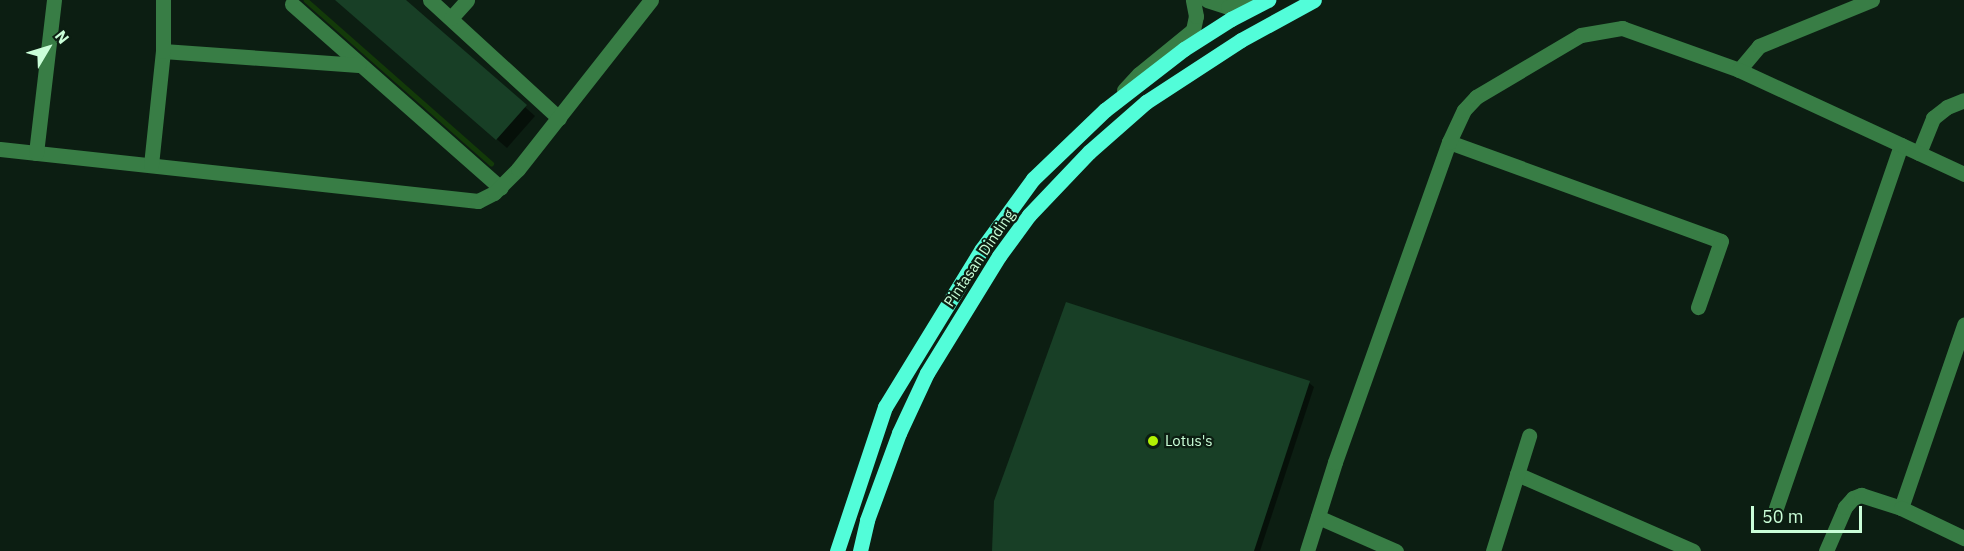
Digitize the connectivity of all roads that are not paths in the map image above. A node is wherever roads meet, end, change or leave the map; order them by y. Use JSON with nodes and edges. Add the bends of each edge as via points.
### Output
{"nodes":[{"id":1,"x":54,"y":0,"type":"edge"},
{"id":2,"x":163,"y":0,"type":"edge"},
{"id":3,"x":430,"y":0,"type":"edge"},
{"id":4,"x":467,"y":0,"type":"edge"},
{"id":5,"x":651,"y":0,"type":"edge"},
{"id":6,"x":1193,"y":0,"type":"edge"},
{"id":7,"x":1207,"y":0,"type":"edge"},
{"id":8,"x":1257,"y":0,"type":"edge"},
{"id":9,"x":1268,"y":0,"type":"edge"},
{"id":10,"x":1314,"y":0,"type":"edge"},
{"id":11,"x":1872,"y":0,"type":"edge"},
{"id":12,"x":292,"y":3,"type":"dead end"},
{"id":13,"x":451,"y":18,"type":"junction"},
{"id":14,"x":163,"y":51,"type":"junction"},
{"id":15,"x":359,"y":65,"type":"junction"},
{"id":16,"x":1739,"y":70,"type":"junction"},
{"id":17,"x":1964,"y":100,"type":"edge"},
{"id":18,"x":1105,"y":110,"type":"junction"},
{"id":19,"x":559,"y":118,"type":"junction"},
{"id":20,"x":1449,"y":142,"type":"junction"},
{"id":21,"x":1901,"y":145,"type":"junction"},
{"id":22,"x":0,"y":149,"type":"edge"},
{"id":23,"x":36,"y":153,"type":"junction"},
{"id":24,"x":1919,"y":153,"type":"junction"},
{"id":25,"x":151,"y":165,"type":"junction"},
{"id":26,"x":1964,"y":174,"type":"edge"},
{"id":27,"x":501,"y":188,"type":"junction"},
{"id":28,"x":1698,"y":307,"type":"dead end"},
{"id":29,"x":1964,"y":325,"type":"edge"},
{"id":30,"x":1529,"y":436,"type":"dead end"},
{"id":31,"x":1517,"y":474,"type":"junction"},
{"id":32,"x":1776,"y":508,"type":"dead end"},
{"id":33,"x":1901,"y":508,"type":"junction"},
{"id":34,"x":1318,"y":517,"type":"junction"},
{"id":35,"x":1964,"y":538,"type":"edge"},
{"id":36,"x":837,"y":551,"type":"edge"},
{"id":37,"x":860,"y":551,"type":"edge"},
{"id":38,"x":1307,"y":551,"type":"edge"},
{"id":39,"x":1396,"y":551,"type":"edge"},
{"id":40,"x":1493,"y":551,"type":"edge"},
{"id":41,"x":1693,"y":551,"type":"edge"},
{"id":42,"x":1826,"y":551,"type":"edge"}],
"edges":[{"from":1,"to":23,"type":"street"},
{"from":2,"to":14,"type":"street"},
{"from":3,"to":13,"type":"street"},
{"from":4,"to":13,"type":"street"},
{"from":5,"to":19,"type":"street"},
{"from":6,"to":18,"type":"street","via":[[1193,30],[1139,74]]},
{"from":7,"to":8,"type":"street","via":[[1228,7]]},
{"from":9,"to":18,"type":"main road","name":"Pintasan Dinding","via":[[1184,49]]},
{"from":10,"to":37,"type":"main road","name":"Pintasan Dinding","via":[[1241,40],[1146,102],[1089,152],[1029,215],[927,373],[898,433]]},
{"from":11,"to":16,"type":"street","via":[[1759,46]]},
{"from":12,"to":15,"type":"street"},
{"from":13,"to":19,"type":"street"},
{"from":14,"to":15,"type":"street"},
{"from":14,"to":25,"type":"street"},
{"from":15,"to":27,"type":"street"},
{"from":16,"to":20,"type":"street","via":[[1622,28],[1581,35],[1476,97],[1464,110]]},
{"from":16,"to":21,"type":"street"},
{"from":17,"to":24,"type":"street","via":[[1933,118]]},
{"from":18,"to":36,"type":"main road","name":"Pintasan Dinding","via":[[1033,179],[982,249],[920,347],[885,407]]},
{"from":19,"to":27,"type":"street"},
{"from":20,"to":28,"type":"street","via":[[1721,242]]},
{"from":20,"to":34,"type":"street"},
{"from":21,"to":24,"type":"street"},
{"from":21,"to":32,"type":"street"},
{"from":22,"to":23,"type":"street"},
{"from":23,"to":25,"type":"street"},
{"from":24,"to":26,"type":"street"},
{"from":25,"to":27,"type":"street","via":[[467,200],[486,198]]},
{"from":29,"to":33,"type":"street"},
{"from":30,"to":31,"type":"street"},
{"from":31,"to":40,"type":"street"},
{"from":31,"to":41,"type":"street"},
{"from":33,"to":35,"type":"street"},
{"from":33,"to":42,"type":"street","via":[[1860,495],[1853,498],[1845,507]]},
{"from":34,"to":38,"type":"street"},
{"from":34,"to":39,"type":"street"}]}
